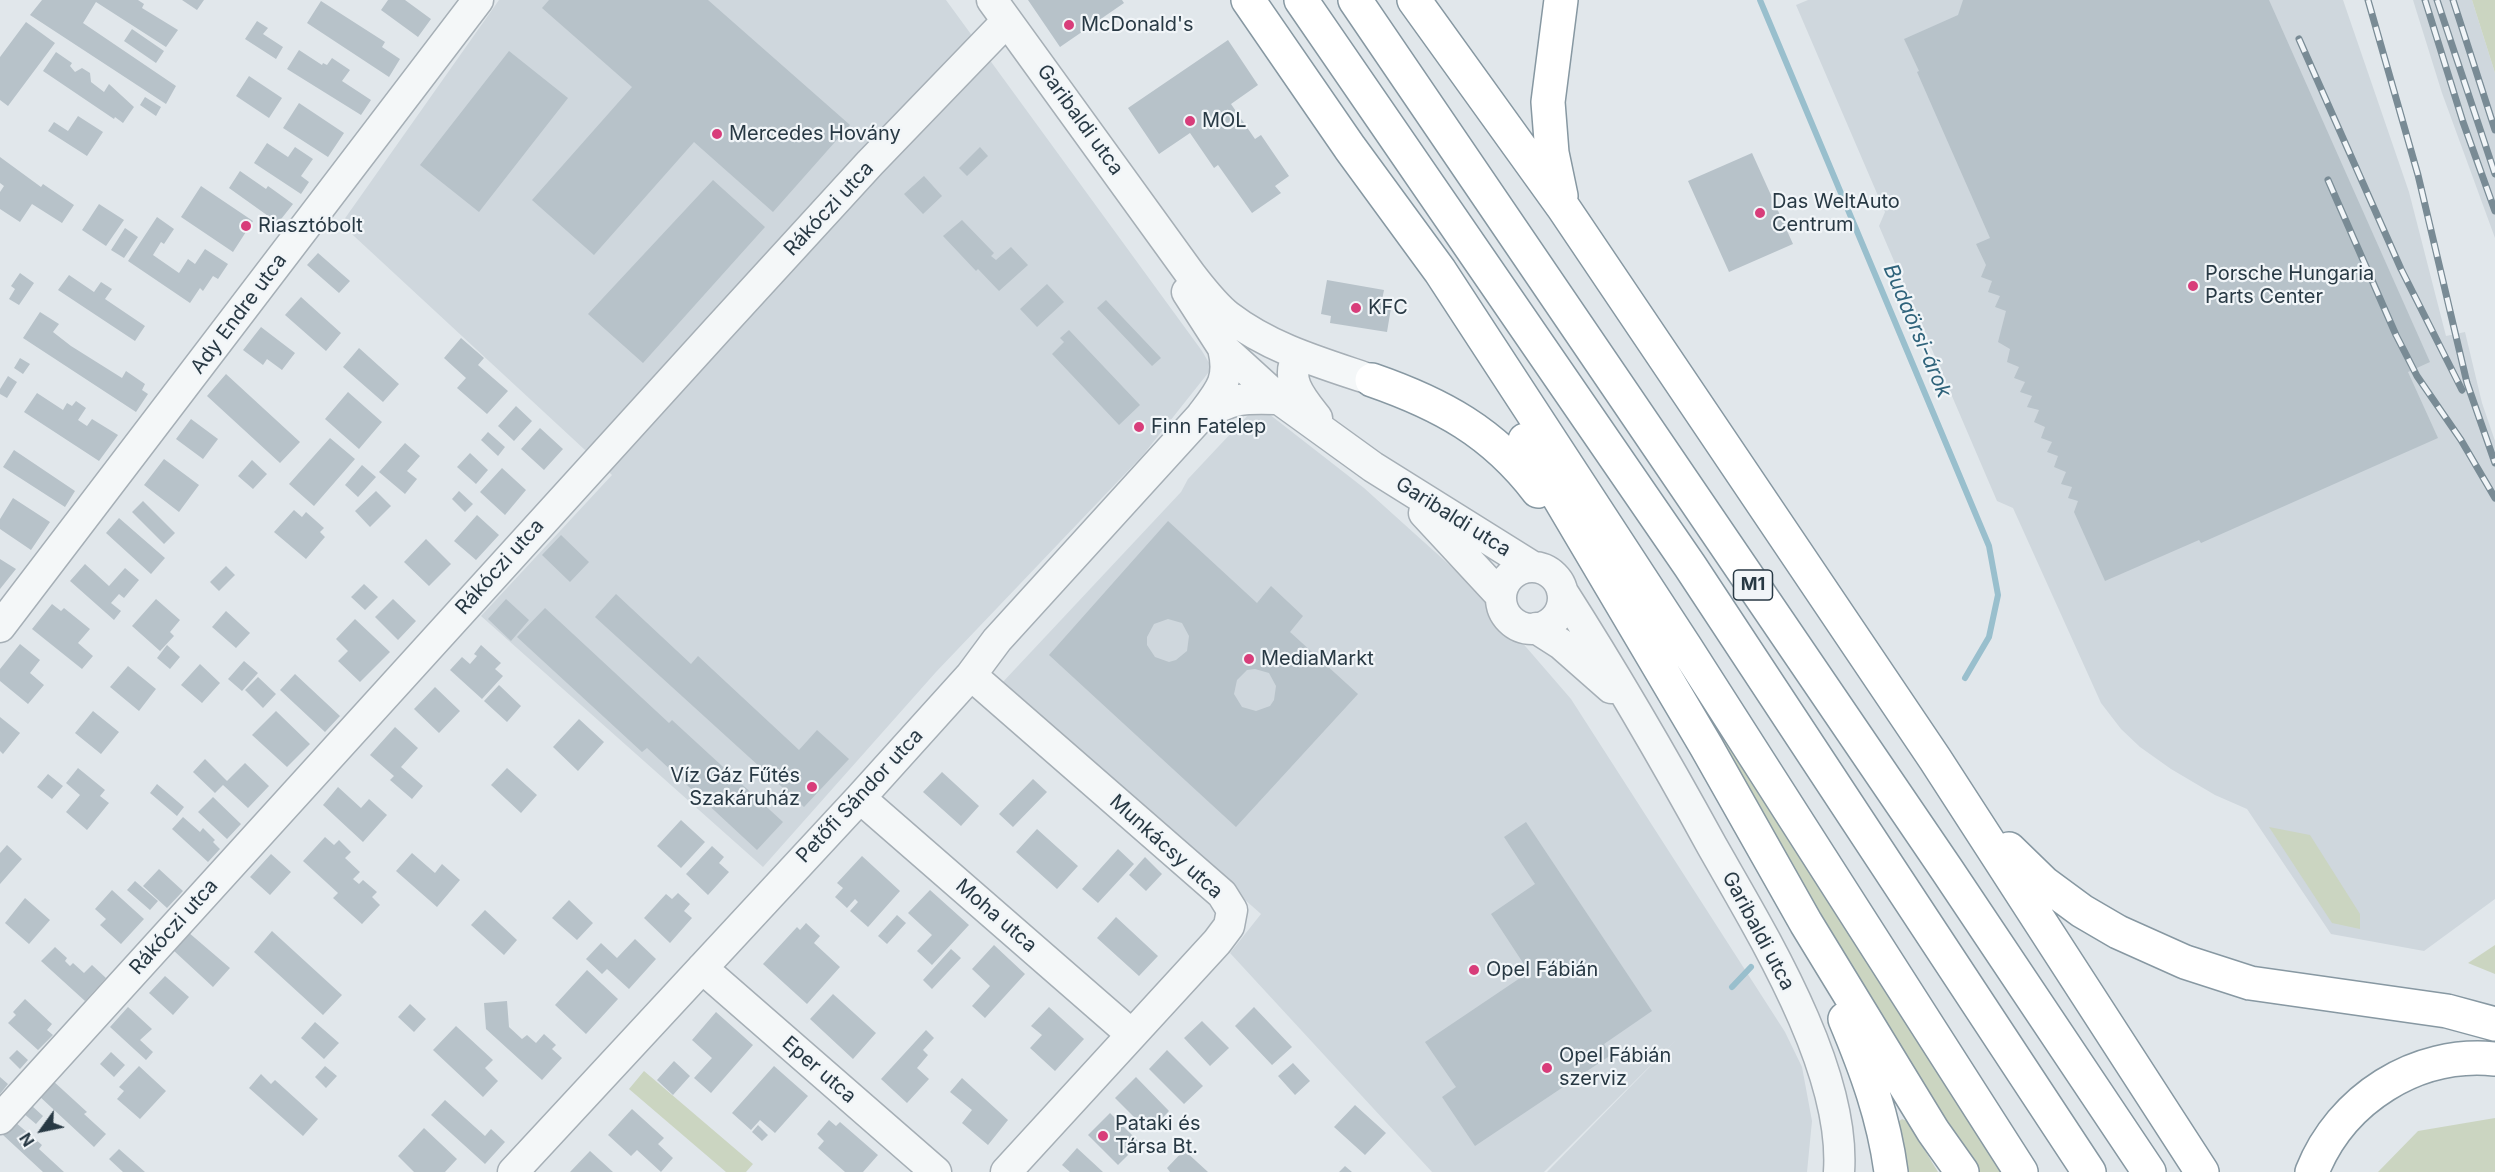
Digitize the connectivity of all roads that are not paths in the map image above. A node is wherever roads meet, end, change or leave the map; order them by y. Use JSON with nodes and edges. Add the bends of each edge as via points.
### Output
{"nodes":[{"id":1,"x":478,"y":0,"type":"edge"},
{"id":2,"x":1248,"y":0,"type":"edge"},
{"id":3,"x":1301,"y":0,"type":"edge"},
{"id":4,"x":1356,"y":0,"type":"edge"},
{"id":5,"x":1414,"y":0,"type":"edge"},
{"id":6,"x":1561,"y":0,"type":"edge"},
{"id":7,"x":999,"y":10,"type":"edge"},
{"id":8,"x":1350,"y":148,"type":"junction"},
{"id":9,"x":1563,"y":207,"type":"junction"},
{"id":10,"x":1166,"y":242,"type":"junction"},
{"id":11,"x":1223,"y":348,"type":"junction"},
{"id":12,"x":1298,"y":356,"type":"junction"},
{"id":13,"x":1372,"y":380,"type":"joint"},
{"id":14,"x":1279,"y":399,"type":"junction"},
{"id":15,"x":1202,"y":416,"type":"junction"},
{"id":16,"x":1329,"y":435,"type":"junction"},
{"id":17,"x":1373,"y":467,"type":"junction"},
{"id":18,"x":1533,"y":567,"type":"junction"},
{"id":19,"x":1605,"y":579,"type":"junction"},
{"id":20,"x":1562,"y":591,"type":"junction"},
{"id":21,"x":1502,"y":596,"type":"junction"},
{"id":22,"x":0,"y":627,"type":"edge"},
{"id":23,"x":1536,"y":628,"type":"junction"},
{"id":24,"x":971,"y":675,"type":"junction"},
{"id":25,"x":1631,"y":707,"type":"junction"},
{"id":26,"x":1935,"y":759,"type":"junction"},
{"id":27,"x":860,"y":798,"type":"junction"},
{"id":28,"x":1806,"y":922,"type":"junction"},
{"id":29,"x":702,"y":968,"type":"junction"},
{"id":30,"x":2495,"y":1024,"type":"edge"},
{"id":31,"x":1131,"y":1034,"type":"junction"},
{"id":32,"x":2495,"y":1059,"type":"edge"},
{"id":33,"x":0,"y":1119,"type":"edge"},
{"id":34,"x":513,"y":1172,"type":"edge"},
{"id":35,"x":936,"y":1172,"type":"edge"},
{"id":36,"x":1006,"y":1172,"type":"edge"},
{"id":37,"x":1839,"y":1172,"type":"edge"},
{"id":38,"x":1891,"y":1172,"type":"edge"},
{"id":39,"x":1962,"y":1172,"type":"edge"},
{"id":40,"x":2021,"y":1172,"type":"edge"},
{"id":41,"x":2089,"y":1172,"type":"edge"},
{"id":42,"x":2149,"y":1172,"type":"edge"},
{"id":43,"x":2202,"y":1172,"type":"edge"},
{"id":44,"x":2312,"y":1172,"type":"edge"}],
"edges":[{"from":1,"to":22,"type":"street","name":"Ady Endre utca"},
{"from":2,"to":8,"type":"highway"},
{"from":3,"to":41,"type":"highway","number":"M1","via":[[1690,566]]},
{"from":4,"to":42,"type":"highway","number":"M1"},
{"from":5,"to":9,"type":"highway"},
{"from":6,"to":9,"type":"highway","via":[[1548,102],[1552,153]]},
{"from":7,"to":10,"type":"street","name":"Garibaldi utca"},
{"from":7,"to":33,"type":"street","name":"Rákóczi utca","via":[[870,163]]},
{"from":8,"to":19,"type":"highway"},
{"from":8,"to":40,"type":"highway","via":[[1459,301]]},
{"from":9,"to":26,"type":"highway"},
{"from":10,"to":11,"type":"street","name":"Garibaldi utca","via":[[1178,276]]},
{"from":10,"to":12,"type":"street","name":"Garibaldi utca","via":[[1227,315],[1259,337]]},
{"from":11,"to":14,"type":"street","name":"Garibaldi utca"},
{"from":11,"to":15,"type":"street","name":"Petőfi Sándor utca","via":[[1225,380]]},
{"from":12,"to":13,"type":"street","name":"Garibaldi utca"},
{"from":12,"to":16,"type":"street","name":"Garibaldi utca","via":[[1292,375],[1296,388]]},
{"from":13,"to":19,"type":"highway","via":[[1466,422],[1496,445],[1527,476]]},
{"from":14,"to":15,"type":"street","name":"Petőfi Sándor utca","via":[[1243,398],[1225,402]]},
{"from":14,"to":16,"type":"street","name":"Garibaldi utca"},
{"from":15,"to":24,"type":"street","name":"Petőfi Sándor utca","via":[[997,640]]},
{"from":16,"to":17,"type":"street","name":"Garibaldi utca"},
{"from":17,"to":18,"type":"street","name":"Garibaldi utca"},
{"from":17,"to":21,"type":"street","name":"Garibaldi utca","via":[[1431,519]]},
{"from":18,"to":20,"type":"street","via":[[1549,572]]},
{"from":18,"to":21,"type":"street","via":[[1511,575]]},
{"from":19,"to":28,"type":"highway"},
{"from":20,"to":23,"type":"street","via":[[1557,616]]},
{"from":20,"to":25,"type":"street","name":"Garibaldi utca"},
{"from":21,"to":23,"type":"street","via":[[1502,606],[1509,618],[1521,626]]},
{"from":23,"to":25,"type":"street","name":"Garibaldi utca","via":[[1561,644]]},
{"from":24,"to":27,"type":"street","name":"Petőfi Sándor utca"},
{"from":24,"to":31,"type":"street","name":"Munkácsy utca","via":[[1222,894],[1232,910],[1229,926],[1217,942]]},
{"from":25,"to":37,"type":"street","name":"Garibaldi utca","via":[[1736,888],[1805,1022],[1828,1088],[1839,1140]]},
{"from":26,"to":30,"type":"highway","via":[[2012,853],[2044,883],[2082,910],[2152,949],[2250,983],[2447,1011]]},
{"from":26,"to":43,"type":"highway"},
{"from":27,"to":29,"type":"street","name":"Petőfi Sándor utca"},
{"from":27,"to":31,"type":"street","name":"Moha utca"},
{"from":28,"to":38,"type":"highway","via":[[1869,1075]]},
{"from":28,"to":39,"type":"highway","via":[[1932,1131]]},
{"from":29,"to":34,"type":"street","name":"Petőfi Sándor utca"},
{"from":29,"to":35,"type":"street","name":"Eper utca"},
{"from":31,"to":36,"type":"street","name":"Munkácsy utca"},
{"from":32,"to":44,"type":"highway","via":[[2438,1062],[2388,1082],[2367,1097],[2331,1134]]}]}
